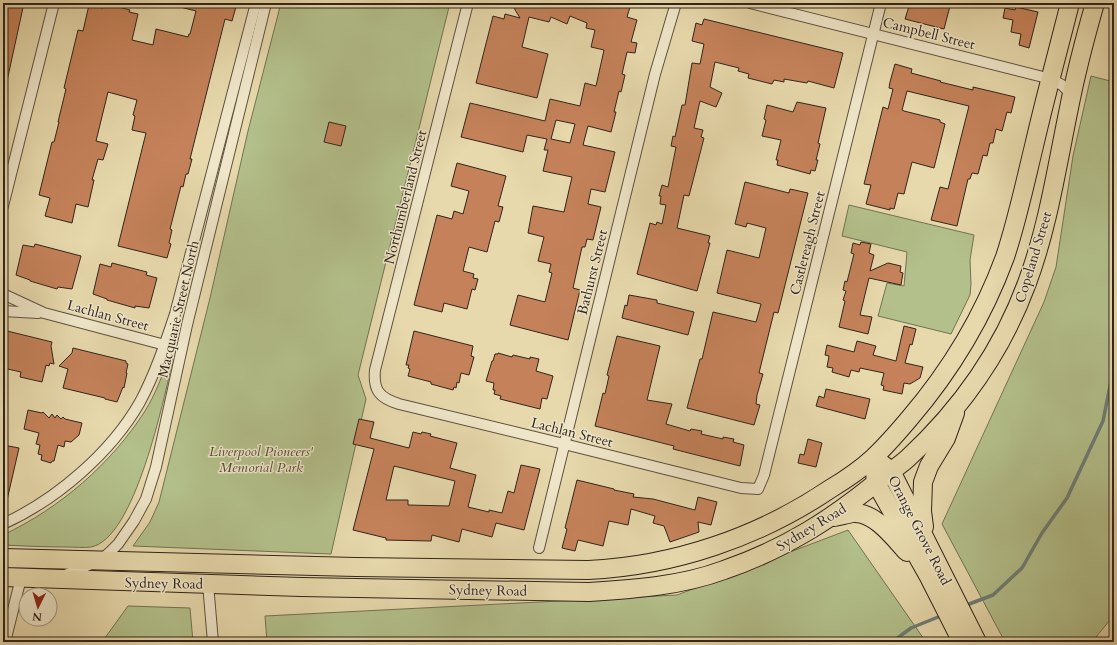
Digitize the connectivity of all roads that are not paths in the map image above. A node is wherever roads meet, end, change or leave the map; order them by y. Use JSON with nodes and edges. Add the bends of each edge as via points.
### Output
{"nodes":[{"id":1,"x":54,"y":3,"type":"edge"},
{"id":2,"x":256,"y":3,"type":"edge"},
{"id":3,"x":266,"y":3,"type":"edge"},
{"id":4,"x":468,"y":3,"type":"edge"},
{"id":5,"x":676,"y":3,"type":"edge"},
{"id":6,"x":750,"y":3,"type":"edge"},
{"id":7,"x":881,"y":3,"type":"edge"},
{"id":8,"x":1070,"y":3,"type":"edge"},
{"id":9,"x":1095,"y":3,"type":"edge"},
{"id":10,"x":874,"y":34,"type":"junction"},
{"id":11,"x":1051,"y":78,"type":"junction"},
{"id":12,"x":1072,"y":95,"type":"junction"},
{"id":13,"x":3,"y":206,"type":"edge"},
{"id":14,"x":3,"y":294,"type":"edge"},
{"id":15,"x":3,"y":311,"type":"edge"},
{"id":16,"x":44,"y":313,"type":"junction"},
{"id":17,"x":165,"y":345,"type":"junction"},
{"id":18,"x":382,"y":397,"type":"joint"},
{"id":19,"x":957,"y":406,"type":"junction"},
{"id":20,"x":564,"y":444,"type":"junction"},
{"id":21,"x":873,"y":458,"type":"junction"},
{"id":22,"x":891,"y":471,"type":"junction"},
{"id":23,"x":876,"y":483,"type":"junction"},
{"id":24,"x":758,"y":489,"type":"joint"},
{"id":25,"x":832,"y":517,"type":"junction"},
{"id":26,"x":3,"y":524,"type":"edge"},
{"id":27,"x":926,"y":538,"type":"junction"},
{"id":28,"x":539,"y":548,"type":"dead end"},
{"id":29,"x":3,"y":558,"type":"edge"},
{"id":30,"x":101,"y":560,"type":"junction"},
{"id":31,"x":207,"y":564,"type":"junction"},
{"id":32,"x":928,"y":575,"type":"junction"},
{"id":33,"x":3,"y":577,"type":"edge"},
{"id":34,"x":21,"y":578,"type":"junction"},
{"id":35,"x":55,"y":579,"type":"junction"},
{"id":36,"x":208,"y":584,"type":"junction"},
{"id":37,"x":948,"y":598,"type":"junction"},
{"id":38,"x":962,"y":632,"type":"edge"},
{"id":39,"x":5,"y":642,"type":"edge"},
{"id":40,"x":213,"y":642,"type":"edge"},
{"id":41,"x":977,"y":642,"type":"edge"}],
"edges":[{"from":1,"to":13,"type":"street"},
{"from":2,"to":17,"type":"street","name":"Macquarie Street North"},
{"from":3,"to":30,"type":"street","name":"Macquarie Street North","via":[[189,317],[156,467],[146,499],[134,521],[118,544]]},
{"from":4,"to":18,"type":"street","name":"Northumberland Street","via":[[375,370],[376,389]]},
{"from":5,"to":20,"type":"street","name":"Bathurst Street","via":[[655,74]]},
{"from":6,"to":10,"type":"street","name":"Campbell Street"},
{"from":7,"to":10,"type":"street","name":"Castlereagh Street"},
{"from":8,"to":11,"type":"highway","name":"Copeland Street"},
{"from":9,"to":12,"type":"highway","name":"Copeland Street"},
{"from":10,"to":11,"type":"street","name":"Campbell Street"},
{"from":10,"to":24,"type":"street","name":"Castlereagh Street","via":[[764,474]]},
{"from":11,"to":12,"type":"street","name":"Campbell Street"},
{"from":11,"to":21,"type":"highway","name":"Copeland Street","via":[[1012,234],[985,306],[957,357],[931,393]]},
{"from":12,"to":19,"type":"highway","name":"Copeland Street","via":[[1038,251],[1027,284],[998,347],[979,378]]},
{"from":14,"to":16,"type":"street","name":"Lachlan Street"},
{"from":15,"to":16,"type":"street","name":"Lachlan Street"},
{"from":16,"to":17,"type":"street","name":"Lachlan Street"},
{"from":17,"to":26,"type":"street","name":"Macquarie Street North","via":[[139,403],[113,440],[73,481]]},
{"from":18,"to":20,"type":"street","name":"Lachlan Street","via":[[390,402]]},
{"from":19,"to":22,"type":"highway","name":"Copeland Street"},
{"from":19,"to":27,"type":"highway","via":[[946,438],[929,466],[923,482],[922,511]]},
{"from":20,"to":24,"type":"street","name":"Lachlan Street","via":[[741,488]]},
{"from":20,"to":28,"type":"street","name":"Bathurst Street"},
{"from":21,"to":22,"type":"highway","name":"Orange Grove Road"},
{"from":21,"to":23,"type":"highway","name":"Orange Grove Road"},
{"from":21,"to":31,"type":"highway","name":"Sydney Road","via":[[808,504],[773,523],[726,542],[617,569]]},
{"from":22,"to":23,"type":"highway","name":"Sydney Road"},
{"from":22,"to":27,"type":"highway","name":"Orange Grove Road"},
{"from":23,"to":25,"type":"highway","name":"Sydney Road"},
{"from":23,"to":32,"type":"highway","name":"Orange Grove Road"},
{"from":25,"to":32,"type":"highway","via":[[854,513],[872,518],[890,532]]},
{"from":25,"to":36,"type":"highway","name":"Sydney Road","via":[[760,556],[723,570],[681,582],[634,590],[581,592]]},
{"from":27,"to":37,"type":"highway","name":"Orange Grove Road"},
{"from":29,"to":30,"type":"highway","name":"Sydney Road"},
{"from":30,"to":31,"type":"highway","name":"Sydney Road"},
{"from":30,"to":35,"type":"street","name":"Macquarie Street North"},
{"from":31,"to":36,"type":"highway"},
{"from":32,"to":37,"type":"highway","name":"Orange Grove Road"},
{"from":33,"to":34,"type":"highway","name":"Sydney Road"},
{"from":34,"to":35,"type":"highway","name":"Sydney Road"},
{"from":34,"to":39,"type":"street"},
{"from":35,"to":36,"type":"highway","name":"Sydney Road"},
{"from":36,"to":40,"type":"street"},
{"from":37,"to":38,"type":"highway","name":"Orange Grove Road"},
{"from":38,"to":41,"type":"highway","name":"Orange Grove Road"}]}
